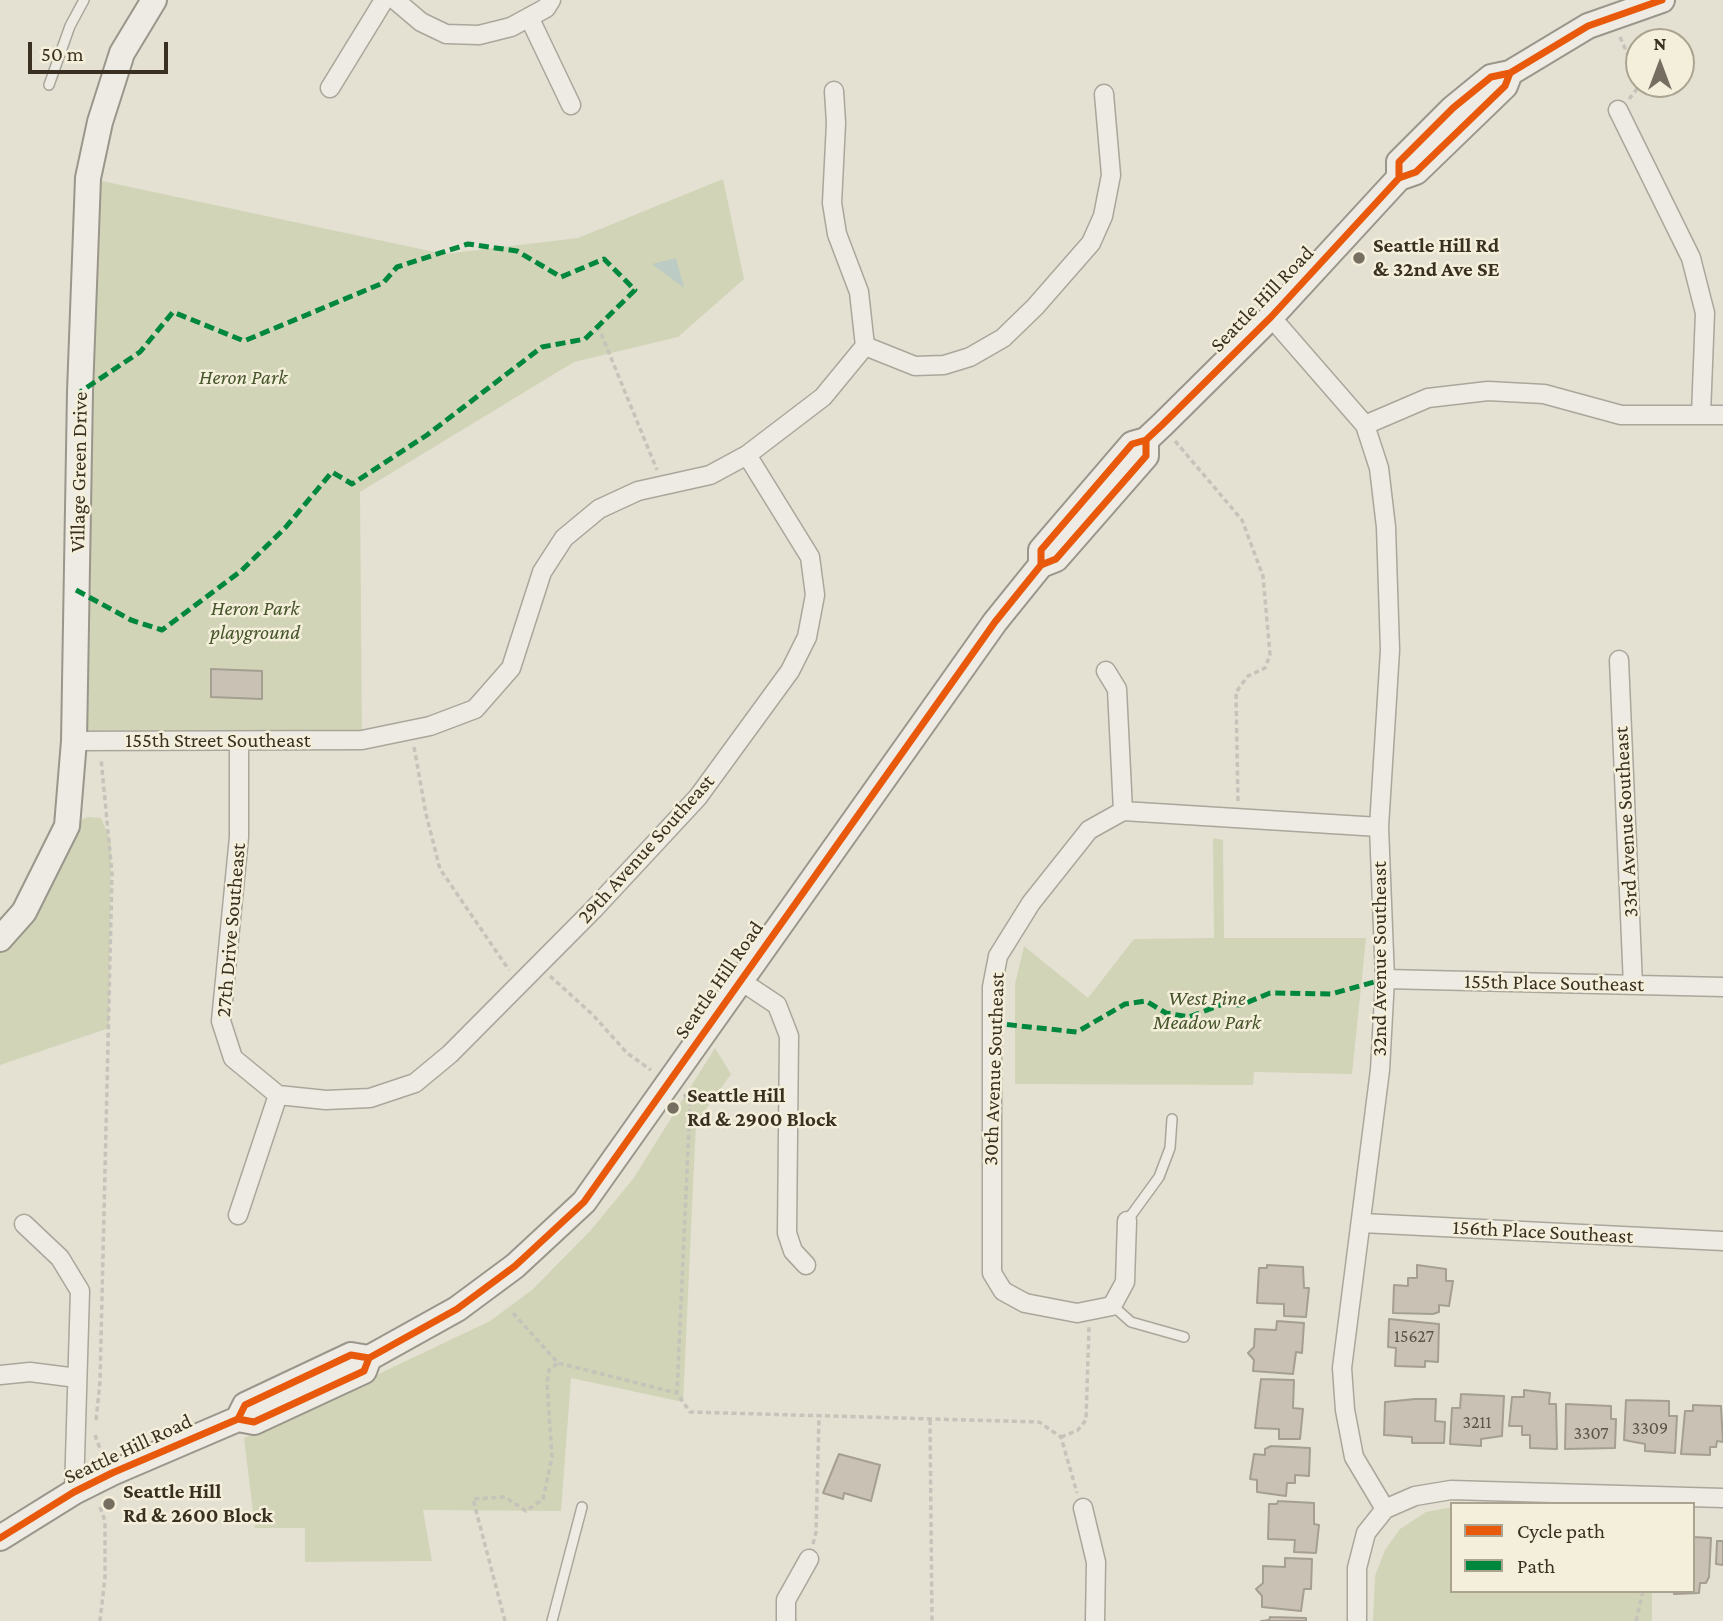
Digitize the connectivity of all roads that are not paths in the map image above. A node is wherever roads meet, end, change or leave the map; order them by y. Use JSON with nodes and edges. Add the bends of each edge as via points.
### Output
{"nodes":[{"id":1,"x":84,"y":0,"type":"edge"},
{"id":2,"x":154,"y":0,"type":"edge"},
{"id":3,"x":384,"y":0,"type":"edge"},
{"id":4,"x":395,"y":0,"type":"edge"},
{"id":5,"x":551,"y":0,"type":"edge"},
{"id":6,"x":1662,"y":0,"type":"edge"},
{"id":7,"x":529,"y":17,"type":"junction"},
{"id":8,"x":48,"y":85,"type":"dead end"},
{"id":9,"x":330,"y":88,"type":"dead end"},
{"id":10,"x":834,"y":91,"type":"dead end"},
{"id":11,"x":1104,"y":94,"type":"dead end"},
{"id":12,"x":571,"y":105,"type":"dead end"},
{"id":13,"x":1618,"y":110,"type":"dead end"},
{"id":14,"x":1271,"y":317,"type":"junction"},
{"id":15,"x":865,"y":346,"type":"junction"},
{"id":16,"x":1701,"y":414,"type":"junction"},
{"id":17,"x":1723,"y":415,"type":"edge"},
{"id":18,"x":1365,"y":425,"type":"junction"},
{"id":19,"x":747,"y":455,"type":"junction"},
{"id":20,"x":1619,"y":660,"type":"dead end"},
{"id":21,"x":1105,"y":671,"type":"dead end"},
{"id":22,"x":74,"y":741,"type":"junction"},
{"id":23,"x":239,"y":742,"type":"junction"},
{"id":24,"x":1122,"y":811,"type":"junction"},
{"id":25,"x":1379,"y":827,"type":"junction"},
{"id":26,"x":0,"y":939,"type":"edge"},
{"id":27,"x":1384,"y":979,"type":"junction"},
{"id":28,"x":741,"y":981,"type":"junction"},
{"id":29,"x":1633,"y":985,"type":"junction"},
{"id":30,"x":1723,"y":987,"type":"edge"},
{"id":31,"x":278,"y":1095,"type":"junction"},
{"id":32,"x":1172,"y":1119,"type":"dead end"},
{"id":33,"x":238,"y":1215,"type":"dead end"},
{"id":34,"x":1127,"y":1221,"type":"joint"},
{"id":35,"x":1363,"y":1223,"type":"junction"},
{"id":36,"x":24,"y":1224,"type":"dead end"},
{"id":37,"x":1723,"y":1241,"type":"edge"},
{"id":38,"x":806,"y":1265,"type":"dead end"},
{"id":39,"x":1112,"y":1305,"type":"junction"},
{"id":40,"x":1184,"y":1337,"type":"dead end"},
{"id":41,"x":0,"y":1375,"type":"edge"},
{"id":42,"x":78,"y":1378,"type":"junction"},
{"id":43,"x":74,"y":1492,"type":"junction"},
{"id":44,"x":1723,"y":1498,"type":"edge"},
{"id":45,"x":582,"y":1507,"type":"dead end"},
{"id":46,"x":1083,"y":1508,"type":"road end"},
{"id":47,"x":1384,"y":1509,"type":"junction"},
{"id":48,"x":0,"y":1538,"type":"edge"},
{"id":49,"x":809,"y":1559,"type":"road end"},
{"id":50,"x":552,"y":1621,"type":"edge"},
{"id":51,"x":786,"y":1621,"type":"edge"},
{"id":52,"x":1096,"y":1621,"type":"edge"},
{"id":53,"x":1357,"y":1621,"type":"edge"}],
"edges":[{"from":1,"to":8,"type":"lane"},
{"from":2,"to":22,"type":"main road","name":"Village Green Drive","via":[[122,54],[88,178]]},
{"from":3,"to":9,"type":"street"},
{"from":4,"to":7,"type":"street","via":[[446,34],[479,35]]},
{"from":5,"to":7,"type":"street"},
{"from":6,"to":14,"type":"main road","name":"Seattle Hill Road","via":[[1588,26],[1510,73],[1491,78],[1453,108],[1399,162],[1399,178]]},
{"from":7,"to":12,"type":"street"},
{"from":10,"to":15,"type":"street","via":[[832,203],[837,234],[859,292]]},
{"from":11,"to":15,"type":"street","via":[[1111,175],[1103,216],[1091,243],[1035,307],[1003,338],[970,357],[944,365],[915,366]]},
{"from":13,"to":16,"type":"street","via":[[1690,258],[1705,313]]},
{"from":14,"to":18,"type":"street","name":"32nd Avenue Southeast"},
{"from":14,"to":28,"type":"main road","name":"Seattle Hill Road","via":[[1146,440],[1132,444],[1041,550],[1041,565],[987,633]]},
{"from":15,"to":19,"type":"street","name":"155th Street Southeast","via":[[823,397]]},
{"from":16,"to":17,"type":"street"},
{"from":16,"to":18,"type":"street","via":[[1621,415],[1544,394],[1488,391],[1428,398]]},
{"from":18,"to":25,"type":"street","name":"32nd Avenue Southeast","via":[[1379,468],[1386,527],[1390,650]]},
{"from":19,"to":23,"type":"street","name":"155th Street Southeast","via":[[710,475],[638,491],[599,509],[564,538],[542,572],[512,668],[475,709],[412,731],[362,740]]},
{"from":19,"to":31,"type":"street","name":"29th Avenue Southeast","via":[[810,557],[815,594],[807,637],[790,671],[698,797],[450,1054],[415,1083],[370,1098]]},
{"from":20,"to":29,"type":"street","name":"33rd Avenue Southeast"},
{"from":21,"to":24,"type":"street","via":[[1117,689]]},
{"from":22,"to":23,"type":"street","name":"155th Street Southeast"},
{"from":22,"to":26,"type":"main road","name":"Village Green Drive","via":[[66,826],[24,912]]},
{"from":23,"to":31,"type":"street","name":"27th Drive Southeast","via":[[239,837],[221,1021],[233,1058]]},
{"from":24,"to":25,"type":"street"},
{"from":24,"to":39,"type":"street","name":"30th Avenue Southeast","via":[[1088,830],[1031,903],[998,956],[992,987],[992,1273],[1003,1291],[1025,1303],[1077,1313]]},
{"from":25,"to":27,"type":"street","name":"32nd Avenue Southeast"},
{"from":27,"to":29,"type":"street","name":"155th Place Southeast"},
{"from":27,"to":35,"type":"street","name":"32nd Avenue Southeast","via":[[1380,1070]]},
{"from":28,"to":38,"type":"street","via":[[777,1005],[789,1037],[787,1233],[793,1251]]},
{"from":28,"to":43,"type":"main road","name":"Seattle Hill Road","via":[[584,1202],[515,1266],[457,1309],[369,1357],[351,1355],[245,1405],[238,1419]]},
{"from":29,"to":30,"type":"street","name":"155th Place Southeast"},
{"from":31,"to":33,"type":"street"},
{"from":32,"to":34,"type":"lane","via":[[1170,1148],[1159,1177]]},
{"from":34,"to":39,"type":"street","via":[[1125,1282]]},
{"from":35,"to":37,"type":"street","name":"156th Place Southeast"},
{"from":35,"to":47,"type":"street","name":"32nd Avenue Southeast","via":[[1342,1368],[1345,1410],[1354,1457]]},
{"from":36,"to":42,"type":"street","via":[[60,1258],[80,1290]]},
{"from":39,"to":40,"type":"lane","via":[[1131,1322]]},
{"from":41,"to":42,"type":"street","via":[[30,1372]]},
{"from":42,"to":43,"type":"street"},
{"from":43,"to":48,"type":"main road","name":"Seattle Hill Road"},
{"from":44,"to":47,"type":"street","via":[[1451,1490],[1415,1496]]},
{"from":45,"to":50,"type":"lane"},
{"from":46,"to":52,"type":"street","via":[[1096,1562]]},
{"from":47,"to":53,"type":"street","via":[[1366,1533],[1357,1568]]},
{"from":49,"to":51,"type":"street","via":[[786,1600]]}]}
